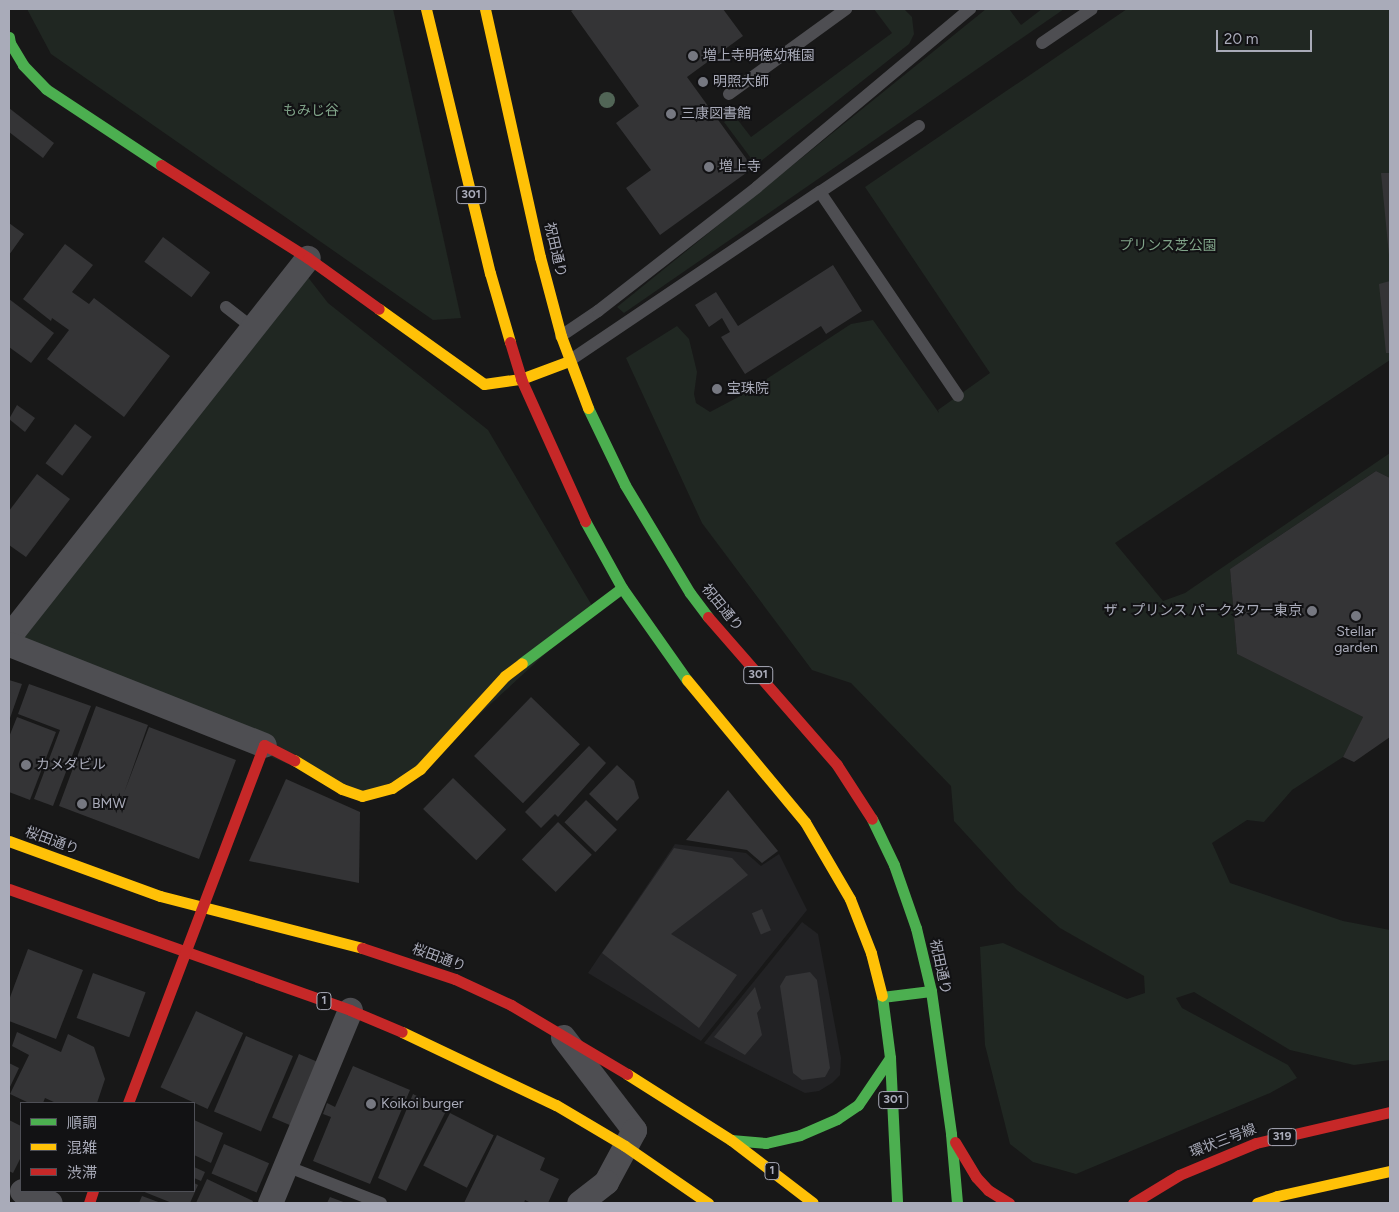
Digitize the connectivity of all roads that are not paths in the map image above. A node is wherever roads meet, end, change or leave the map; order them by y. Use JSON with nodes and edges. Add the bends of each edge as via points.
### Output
{"nodes":[{"id":1,"x":426,"y":9,"type":"edge"},
{"id":2,"x":485,"y":9,"type":"edge"},
{"id":3,"x":846,"y":9,"type":"edge"},
{"id":4,"x":970,"y":9,"type":"edge"},
{"id":5,"x":1092,"y":9,"type":"edge"},
{"id":6,"x":9,"y":37,"type":"edge"},
{"id":7,"x":1042,"y":43,"type":"dead end"},
{"id":8,"x":729,"y":94,"type":"dead end"},
{"id":9,"x":919,"y":126,"type":"dead end"},
{"id":10,"x":820,"y":192,"type":"junction"},
{"id":11,"x":308,"y":258,"type":"junction"},
{"id":12,"x":226,"y":307,"type":"dead end"},
{"id":13,"x":252,"y":327,"type":"junction"},
{"id":14,"x":561,"y":336,"type":"junction"},
{"id":15,"x":571,"y":364,"type":"junction"},
{"id":16,"x":521,"y":379,"type":"junction"},
{"id":17,"x":958,"y":396,"type":"dead end"},
{"id":18,"x":622,"y":588,"type":"junction"},
{"id":19,"x":9,"y":636,"type":"edge"},
{"id":20,"x":9,"y":644,"type":"edge"},
{"id":21,"x":264,"y":745,"type":"junction"},
{"id":22,"x":9,"y":841,"type":"edge"},
{"id":23,"x":9,"y":889,"type":"edge"},
{"id":24,"x":203,"y":907,"type":"junction"},
{"id":25,"x":187,"y":952,"type":"junction"},
{"id":26,"x":931,"y":991,"type":"junction"},
{"id":27,"x":882,"y":998,"type":"junction"},
{"id":28,"x":350,"y":1010,"type":"junction"},
{"id":29,"x":562,"y":1035,"type":"junction"},
{"id":30,"x":890,"y":1058,"type":"junction"},
{"id":31,"x":128,"y":1102,"type":"edge"},
{"id":32,"x":1390,"y":1112,"type":"edge"},
{"id":33,"x":951,"y":1134,"type":"junction"},
{"id":34,"x":731,"y":1140,"type":"junction"},
{"id":35,"x":625,"y":1146,"type":"junction"},
{"id":36,"x":286,"y":1166,"type":"junction"},
{"id":37,"x":1390,"y":1172,"type":"edge"},
{"id":38,"x":1179,"y":1175,"type":"junction"},
{"id":39,"x":24,"y":1192,"type":"edge"},
{"id":40,"x":50,"y":1203,"type":"edge"},
{"id":41,"x":270,"y":1203,"type":"edge"},
{"id":42,"x":381,"y":1203,"type":"edge"},
{"id":43,"x":579,"y":1203,"type":"edge"},
{"id":44,"x":708,"y":1203,"type":"edge"},
{"id":45,"x":813,"y":1203,"type":"edge"},
{"id":46,"x":897,"y":1203,"type":"edge"},
{"id":47,"x":957,"y":1203,"type":"edge"},
{"id":48,"x":1009,"y":1203,"type":"edge"},
{"id":49,"x":1120,"y":1203,"type":"edge"},
{"id":50,"x":1133,"y":1203,"type":"edge"},
{"id":51,"x":1257,"y":1203,"type":"edge"}],
"edges":[{"from":1,"to":16,"type":"main road","number":"301","via":[[490,273]]},
{"from":2,"to":14,"type":"main road","name":"祝田通り","number":"301","via":[[540,257]]},
{"from":3,"to":8,"type":"lane"},
{"from":4,"to":14,"type":"lane","via":[[757,186],[598,311]]},
{"from":5,"to":7,"type":"lane"},
{"from":6,"to":11,"type":"main road","via":[[22,65],[46,89]]},
{"from":9,"to":10,"type":"lane"},
{"from":10,"to":15,"type":"lane"},
{"from":10,"to":17,"type":"lane"},
{"from":11,"to":13,"type":"street"},
{"from":11,"to":16,"type":"main road","via":[[484,384]]},
{"from":12,"to":13,"type":"lane"},
{"from":13,"to":19,"type":"street"},
{"from":14,"to":15,"type":"main road","name":"祝田通り","number":"301"},
{"from":15,"to":16,"type":"main road"},
{"from":15,"to":26,"type":"main road","name":"祝田通り","number":"301","via":[[587,407],[625,486],[690,593],[837,764],[866,807],[894,865],[916,928]]},
{"from":16,"to":18,"type":"main road","number":"301","via":[[579,510]]},
{"from":18,"to":21,"type":"main road","via":[[505,676],[420,769],[392,788],[362,796],[342,789]]},
{"from":18,"to":27,"type":"main road","number":"301","via":[[684,676],[805,822],[850,899],[871,953]]},
{"from":20,"to":21,"type":"street"},
{"from":21,"to":24,"type":"main road"},
{"from":22,"to":24,"type":"main road","name":"桜田通り","number":"1","via":[[160,896]]},
{"from":23,"to":25,"type":"main road","number":"1"},
{"from":24,"to":25,"type":"main road"},
{"from":24,"to":29,"type":"main road","name":"桜田通り","number":"1","via":[[380,953],[445,976],[511,1005]]},
{"from":25,"to":28,"type":"main road","number":"1"},
{"from":25,"to":31,"type":"main road"},
{"from":26,"to":27,"type":"main road"},
{"from":26,"to":33,"type":"main road","name":"祝田通り","number":"301"},
{"from":27,"to":30,"type":"main road","number":"301"},
{"from":28,"to":35,"type":"main road","number":"1","via":[[477,1065],[556,1105]]},
{"from":28,"to":36,"type":"street"},
{"from":29,"to":34,"type":"main road","name":"桜田通り","number":"1"},
{"from":29,"to":35,"type":"street","via":[[634,1130]]},
{"from":30,"to":34,"type":"main road","via":[[858,1105],[837,1119],[800,1135],[766,1143]]},
{"from":30,"to":46,"type":"main road","number":"301"},
{"from":32,"to":38,"type":"main road","name":"環状三号線","number":"319","via":[[1256,1143]]},
{"from":33,"to":47,"type":"main road","name":"祝田通り","number":"301"},
{"from":33,"to":48,"type":"main road","via":[[962,1158],[976,1177],[988,1190]]},
{"from":34,"to":45,"type":"main road","name":"桜田通り","number":"1"},
{"from":35,"to":43,"type":"street","via":[[606,1182]]},
{"from":35,"to":44,"type":"main road","number":"1"},
{"from":36,"to":41,"type":"street"},
{"from":36,"to":42,"type":"lane"},
{"from":37,"to":51,"type":"main road"},
{"from":38,"to":49,"type":"main road"},
{"from":38,"to":50,"type":"main road","name":"環状三号線","number":"319"},
{"from":39,"to":40,"type":"street"}]}
